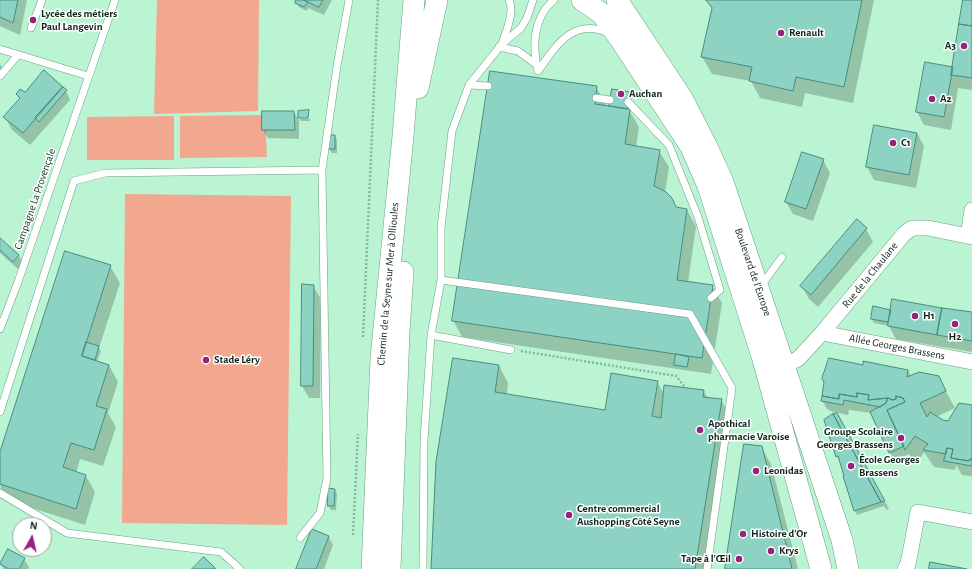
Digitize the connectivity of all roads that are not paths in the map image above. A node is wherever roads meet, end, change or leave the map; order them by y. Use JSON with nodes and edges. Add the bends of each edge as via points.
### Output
{"nodes":[{"id":1,"x":42,"y":0,"type":"edge"},
{"id":2,"x":116,"y":0,"type":"edge"},
{"id":3,"x":349,"y":0,"type":"edge"},
{"id":4,"x":400,"y":0,"type":"edge"},
{"id":5,"x":414,"y":0,"type":"edge"},
{"id":6,"x":422,"y":0,"type":"edge"},
{"id":7,"x":508,"y":0,"type":"edge"},
{"id":8,"x":533,"y":0,"type":"edge"},
{"id":9,"x":554,"y":0,"type":"edge"},
{"id":10,"x":582,"y":0,"type":"edge"},
{"id":11,"x":617,"y":0,"type":"edge"},
{"id":12,"x":440,"y":3,"type":"edge"},
{"id":13,"x":31,"y":28,"type":"dead end"},
{"id":14,"x":620,"y":39,"type":"junction"},
{"id":15,"x":500,"y":45,"type":"junction"},
{"id":16,"x":0,"y":49,"type":"edge"},
{"id":17,"x":18,"y":54,"type":"junction"},
{"id":18,"x":537,"y":68,"type":"junction"},
{"id":19,"x":0,"y":76,"type":"edge"},
{"id":20,"x":88,"y":76,"type":"junction"},
{"id":21,"x":469,"y":85,"type":"junction"},
{"id":22,"x":488,"y":86,"type":"dead end"},
{"id":23,"x":418,"y":88,"type":"junction"},
{"id":24,"x":596,"y":98,"type":"dead end"},
{"id":25,"x":610,"y":100,"type":"dead end"},
{"id":26,"x":628,"y":102,"type":"dead end"},
{"id":27,"x":322,"y":170,"type":"junction"},
{"id":28,"x":972,"y":210,"type":"edge"},
{"id":29,"x":970,"y":236,"type":"edge"},
{"id":30,"x":782,"y":257,"type":"dead end"},
{"id":31,"x":441,"y":280,"type":"junction"},
{"id":32,"x":759,"y":289,"type":"junction"},
{"id":33,"x":711,"y":298,"type":"dead end"},
{"id":34,"x":0,"y":329,"type":"edge"},
{"id":35,"x":822,"y":333,"type":"junction"},
{"id":36,"x":431,"y":335,"type":"junction"},
{"id":37,"x":511,"y":350,"type":"road end"},
{"id":38,"x":381,"y":358,"type":"junction"},
{"id":39,"x":972,"y":362,"type":"edge"},
{"id":40,"x":775,"y":367,"type":"junction"},
{"id":41,"x":774,"y":400,"type":"junction"},
{"id":42,"x":0,"y":412,"type":"edge"},
{"id":43,"x":0,"y":493,"type":"edge"},
{"id":44,"x":972,"y":522,"type":"edge"},
{"id":45,"x":300,"y":538,"type":"dead end"},
{"id":46,"x":849,"y":567,"type":"edge"},
{"id":47,"x":240,"y":569,"type":"edge"},
{"id":48,"x":372,"y":569,"type":"edge"},
{"id":49,"x":390,"y":569,"type":"edge"},
{"id":50,"x":423,"y":569,"type":"edge"},
{"id":51,"x":707,"y":569,"type":"edge"},
{"id":52,"x":821,"y":569,"type":"edge"},
{"id":53,"x":906,"y":569,"type":"edge"}],
"edges":[{"from":1,"to":13,"type":"lane"},
{"from":2,"to":20,"type":"lane","name":"Campagne La Provençale"},
{"from":3,"to":27,"type":"lane"},
{"from":4,"to":38,"type":"street","via":[[397,93],[380,324]]},
{"from":5,"to":38,"type":"street","name":"Chemin de la Seyne sur Mer à Ollioules"},
{"from":6,"to":23,"type":"street","name":"Chemin de la Seyne sur Mer à Ollioules"},
{"from":7,"to":15,"type":"lane","via":[[511,4],[509,21]]},
{"from":8,"to":15,"type":"lane","via":[[522,28]]},
{"from":9,"to":18,"type":"lane","via":[[544,11],[535,35]]},
{"from":10,"to":14,"type":"street","name":"Boulevard de l'Europe","via":[[602,13]]},
{"from":11,"to":32,"type":"street","name":"Boulevard de l'Europe","via":[[682,98],[706,145],[723,182]]},
{"from":12,"to":23,"type":"street","via":[[432,24]]},
{"from":14,"to":18,"type":"lane","via":[[593,27],[578,30],[565,36]]},
{"from":14,"to":40,"type":"street","name":"Boulevard de l'Europe","via":[[691,147]]},
{"from":15,"to":18,"type":"lane","via":[[518,51]]},
{"from":15,"to":21,"type":"lane"},
{"from":16,"to":17,"type":"lane"},
{"from":17,"to":19,"type":"lane"},
{"from":17,"to":20,"type":"lane"},
{"from":20,"to":34,"type":"lane","name":"Campagne La Provençale"},
{"from":21,"to":22,"type":"lane"},
{"from":21,"to":31,"type":"lane","via":[[452,131],[441,228]]},
{"from":23,"to":49,"type":"street","name":"Chemin de la Seyne sur Mer à Ollioules","via":[[399,332]]},
{"from":24,"to":25,"type":"lane"},
{"from":26,"to":33,"type":"lane","via":[[668,146],[698,217],[720,290]]},
{"from":27,"to":42,"type":"lane","via":[[105,173],[74,181]]},
{"from":27,"to":45,"type":"lane","via":[[327,478],[320,513]]},
{"from":28,"to":29,"type":"street"},
{"from":29,"to":35,"type":"street","name":"Rue de la Chaulane","via":[[928,228],[912,228],[904,234]]},
{"from":30,"to":32,"type":"lane"},
{"from":31,"to":36,"type":"lane"},
{"from":31,"to":51,"type":"lane","via":[[690,314],[732,388]]},
{"from":32,"to":40,"type":"street","name":"Boulevard de l'Europe"},
{"from":35,"to":39,"type":"street","name":"Allée Georges Brassens"},
{"from":35,"to":40,"type":"street","name":"Rue de la Chaulane","via":[[798,359]]},
{"from":36,"to":37,"type":"lane"},
{"from":36,"to":50,"type":"lane","via":[[424,440]]},
{"from":38,"to":48,"type":"street","name":"Chemin de la Seyne sur Mer à Ollioules"},
{"from":40,"to":41,"type":"street","name":"Boulevard de l'Europe"},
{"from":40,"to":46,"type":"street","name":"Boulevard de l'Europe","via":[[842,540]]},
{"from":41,"to":46,"type":"street","name":"Boulevard de l'Europe","via":[[789,415],[835,552]]},
{"from":41,"to":52,"type":"street","name":"Boulevard de l'Europe"},
{"from":43,"to":47,"type":"lane","via":[[67,533],[221,552]]},
{"from":44,"to":53,"type":"street","via":[[918,512]]}]}
